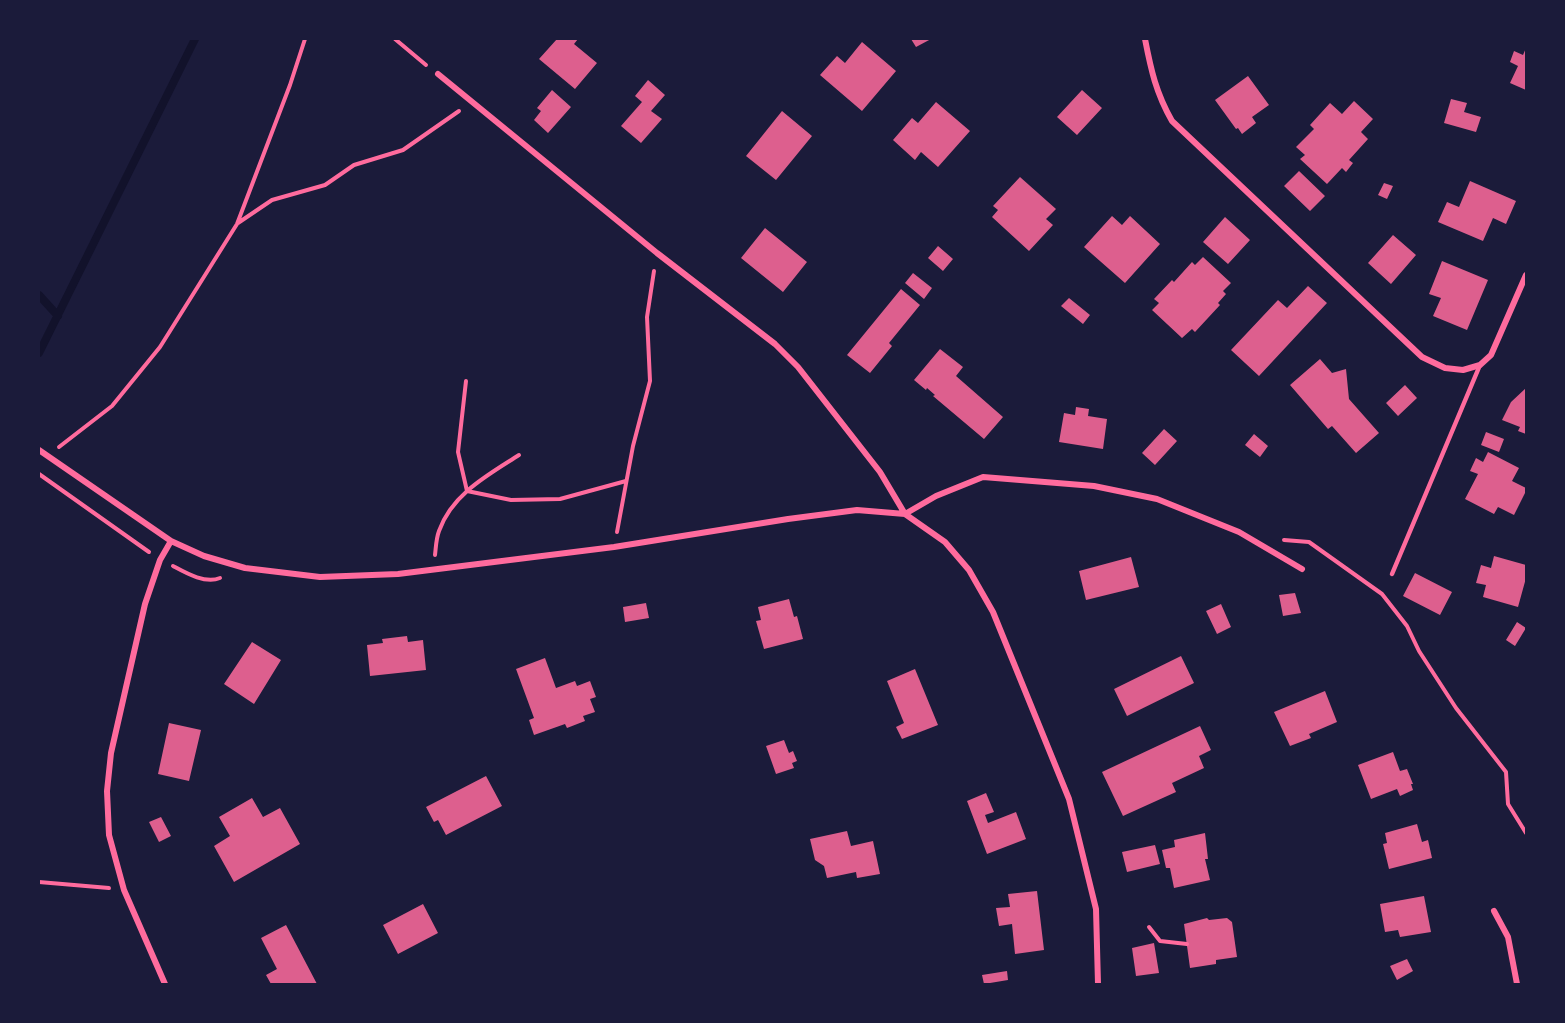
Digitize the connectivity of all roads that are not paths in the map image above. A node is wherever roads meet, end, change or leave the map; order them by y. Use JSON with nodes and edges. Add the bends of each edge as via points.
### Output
{"nodes":[{"id":1,"x":1145,"y":39,"type":"edge"},
{"id":2,"x":438,"y":74,"type":"road end"},
{"id":3,"x":1526,"y":275,"type":"edge"},
{"id":4,"x":1480,"y":365,"type":"junction"},
{"id":5,"x":39,"y":450,"type":"edge"},
{"id":6,"x":906,"y":514,"type":"junction"},
{"id":7,"x":171,"y":541,"type":"junction"},
{"id":8,"x":1302,"y":569,"type":"dead end"},
{"id":9,"x":1392,"y":574,"type":"dead end"},
{"id":10,"x":1494,"y":911,"type":"dead end"},
{"id":11,"x":165,"y":984,"type":"edge"},
{"id":12,"x":1098,"y":984,"type":"edge"},
{"id":13,"x":1517,"y":984,"type":"edge"}],
"edges":[{"from":1,"to":4,"type":"street","via":[[1160,100],[1177,126],[1422,357],[1445,368],[1463,370]]},
{"from":2,"to":6,"type":"street","via":[[775,344],[798,367],[880,472]]},
{"from":3,"to":4,"type":"street","via":[[1491,355]]},
{"from":4,"to":9,"type":"lane"},
{"from":5,"to":7,"type":"street"},
{"from":6,"to":7,"type":"street","via":[[857,510],[434,570],[320,577],[245,568]]},
{"from":6,"to":8,"type":"street","via":[[936,496],[983,477],[1094,486],[1157,499],[1239,532]]},
{"from":6,"to":12,"type":"street","via":[[945,542],[969,570],[1002,634],[1069,799],[1096,909]]},
{"from":7,"to":11,"type":"street","via":[[145,604],[111,753],[107,791],[109,835],[124,890]]},
{"from":10,"to":13,"type":"street","via":[[1508,937]]}]}
